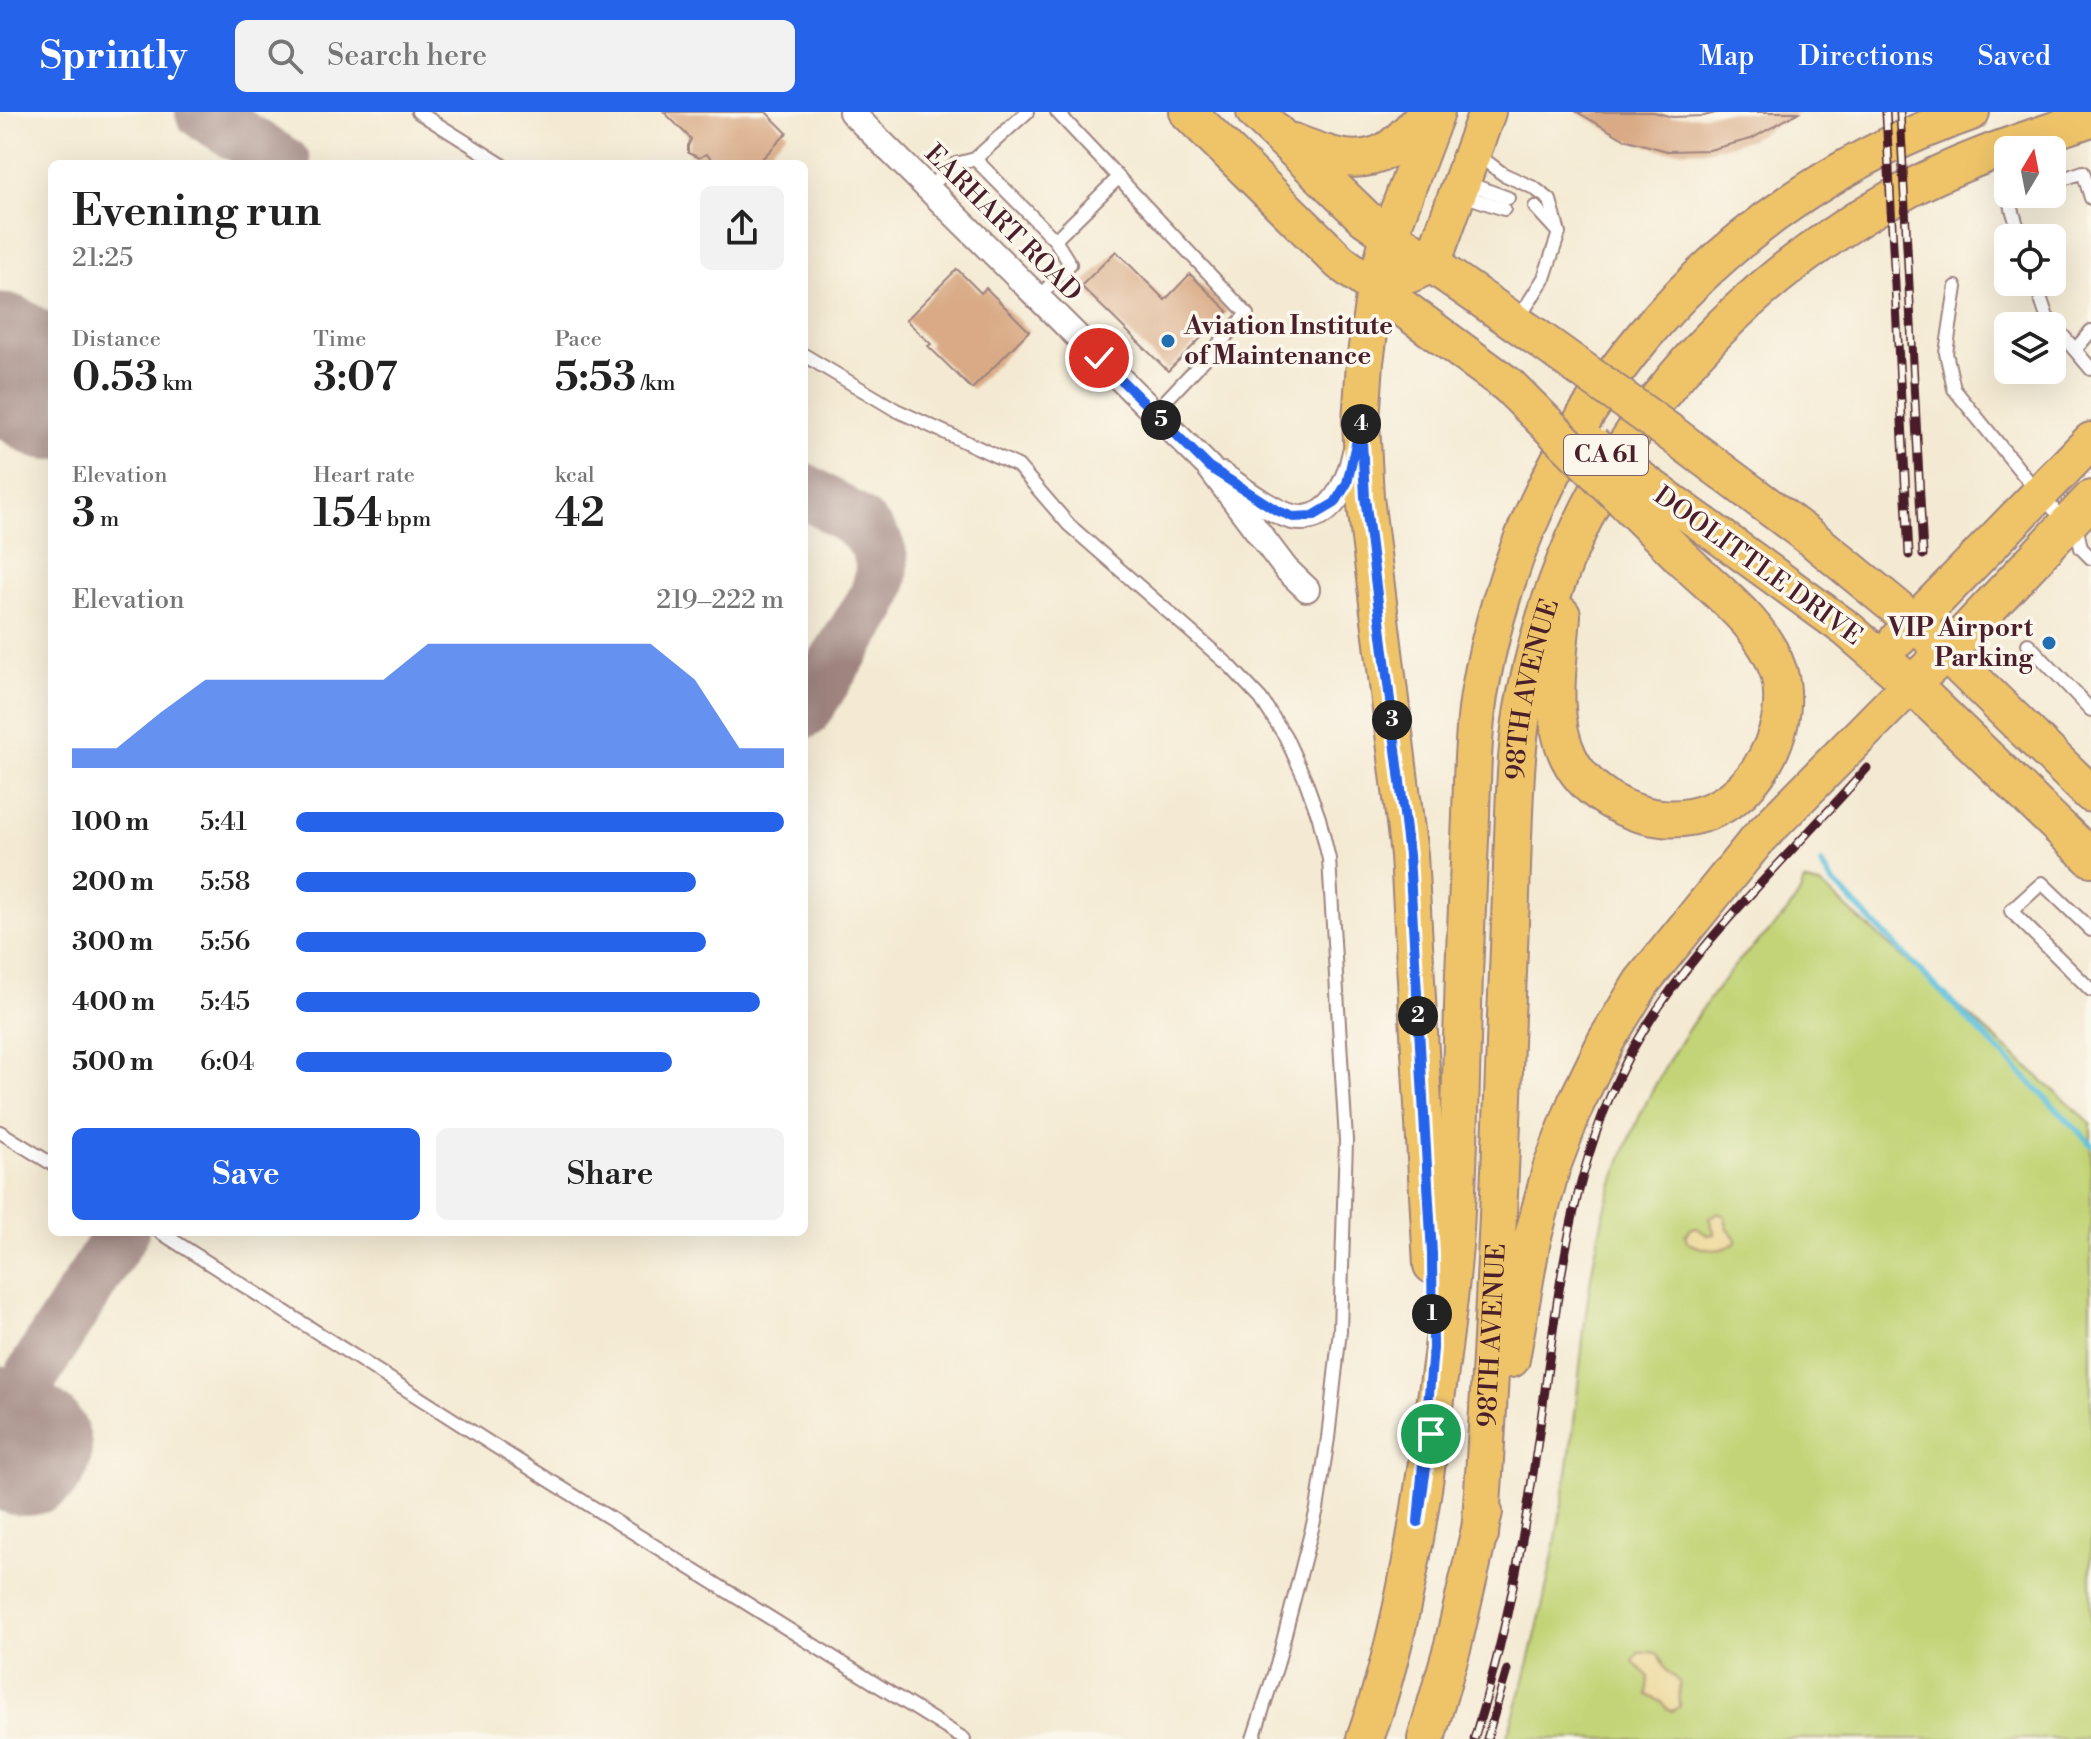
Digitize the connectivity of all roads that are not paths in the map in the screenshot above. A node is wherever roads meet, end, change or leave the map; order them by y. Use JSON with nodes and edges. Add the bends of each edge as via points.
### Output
{"nodes":[{"id":1,"x":418,"y":112,"type":"edge"},
{"id":2,"x":851,"y":112,"type":"edge"},
{"id":3,"x":1027,"y":112,"type":"edge"},
{"id":4,"x":1057,"y":112,"type":"edge"},
{"id":5,"x":1188,"y":112,"type":"edge"},
{"id":6,"x":1255,"y":112,"type":"edge"},
{"id":7,"x":1428,"y":112,"type":"edge"},
{"id":8,"x":1436,"y":112,"type":"edge"},
{"id":9,"x":1487,"y":112,"type":"edge"},
{"id":10,"x":1971,"y":112,"type":"edge"},
{"id":11,"x":2091,"y":118,"type":"edge"},
{"id":12,"x":1283,"y":138,"type":"junction"},
{"id":13,"x":975,"y":159,"type":"junction"},
{"id":14,"x":495,"y":160,"type":"edge"},
{"id":15,"x":1463,"y":175,"type":"junction"},
{"id":16,"x":1119,"y":177,"type":"junction"},
{"id":17,"x":2066,"y":178,"type":"edge"},
{"id":18,"x":928,"y":188,"type":"junction"},
{"id":19,"x":2091,"y":198,"type":"edge"},
{"id":20,"x":1506,"y":204,"type":"dead end"},
{"id":21,"x":1534,"y":213,"type":"dead end"},
{"id":22,"x":1559,"y":233,"type":"junction"},
{"id":23,"x":1389,"y":236,"type":"junction"},
{"id":24,"x":1055,"y":240,"type":"junction"},
{"id":25,"x":1432,"y":264,"type":"junction"},
{"id":26,"x":1956,"y":287,"type":"dead end"},
{"id":27,"x":1375,"y":289,"type":"junction"},
{"id":28,"x":2040,"y":296,"type":"edge"},
{"id":29,"x":1038,"y":298,"type":"junction"},
{"id":30,"x":1525,"y":329,"type":"junction"},
{"id":31,"x":2091,"y":331,"type":"edge"},
{"id":32,"x":2075,"y":350,"type":"junction"},
{"id":33,"x":808,"y":357,"type":"edge"},
{"id":34,"x":2091,"y":369,"type":"edge"},
{"id":35,"x":1508,"y":385,"type":"junction"},
{"id":36,"x":1154,"y":413,"type":"junction"},
{"id":37,"x":1361,"y":422,"type":"junction"},
{"id":38,"x":2091,"y":441,"type":"edge"},
{"id":39,"x":1209,"y":467,"type":"junction"},
{"id":40,"x":2039,"y":494,"type":"junction"},
{"id":41,"x":2082,"y":524,"type":"edge"},
{"id":42,"x":2091,"y":558,"type":"edge"},
{"id":43,"x":1566,"y":561,"type":"junction"},
{"id":44,"x":1307,"y":589,"type":"dead end"},
{"id":45,"x":1914,"y":622,"type":"junction"},
{"id":46,"x":2028,"y":644,"type":"dead end"},
{"id":47,"x":1946,"y":653,"type":"junction"},
{"id":48,"x":1881,"y":658,"type":"junction"},
{"id":49,"x":1911,"y":684,"type":"junction"},
{"id":50,"x":2091,"y":710,"type":"edge"},
{"id":51,"x":2091,"y":794,"type":"edge"},
{"id":52,"x":2091,"y":858,"type":"edge"},
{"id":53,"x":2091,"y":930,"type":"edge"},
{"id":54,"x":2091,"y":990,"type":"edge"},
{"id":55,"x":0,"y":1132,"type":"edge"},
{"id":56,"x":48,"y":1162,"type":"edge"},
{"id":57,"x":166,"y":1236,"type":"edge"},
{"id":58,"x":1418,"y":1522,"type":"junction"},
{"id":59,"x":1480,"y":1535,"type":"junction"},
{"id":60,"x":964,"y":1739,"type":"edge"},
{"id":61,"x":1253,"y":1739,"type":"edge"},
{"id":62,"x":1365,"y":1739,"type":"edge"},
{"id":63,"x":1426,"y":1739,"type":"edge"}],
"edges":[{"from":1,"to":14,"type":"lane"},
{"from":2,"to":18,"type":"street","name":"EARHART ROAD"},
{"from":3,"to":13,"type":"lane"},
{"from":4,"to":16,"type":"lane"},
{"from":5,"to":27,"type":"main road","name":"DOOLITTLE DRIVE","number":"CA 61","via":[[1340,262]]},
{"from":6,"to":12,"type":"main road","name":"DOOLITTLE DRIVE","number":"CA 61"},
{"from":7,"to":12,"type":"main road","via":[[1387,151],[1364,159],[1343,159]]},
{"from":8,"to":23,"type":"main road"},
{"from":9,"to":15,"type":"main road"},
{"from":10,"to":58,"type":"main road","name":"98TH AVENUE","via":[[1883,147],[1810,187],[1740,239],[1679,294],[1629,351],[1588,410],[1522,542],[1479,697],[1454,1244]]},
{"from":11,"to":43,"type":"main road","name":"98TH AVENUE","via":[[1990,152],[1911,187],[1836,232],[1769,283],[1704,344],[1658,397],[1613,462]]},
{"from":12,"to":23,"type":"main road","name":"DOOLITTLE DRIVE","number":"CA 61"},
{"from":13,"to":18,"type":"lane","via":[[956,164]]},
{"from":13,"to":24,"type":"lane"},
{"from":15,"to":20,"type":"lane"},
{"from":15,"to":22,"type":"lane","via":[[1503,174],[1534,188],[1550,200]]},
{"from":15,"to":25,"type":"main road"},
{"from":16,"to":24,"type":"lane"},
{"from":16,"to":36,"type":"lane","via":[[1247,314]]},
{"from":17,"to":19,"type":"lane","via":[[2083,172]]},
{"from":18,"to":29,"type":"street","name":"EARHART ROAD"},
{"from":21,"to":22,"type":"lane"},
{"from":22,"to":30,"type":"lane"},
{"from":23,"to":25,"type":"main road","name":"DOOLITTLE DRIVE","number":"CA 61"},
{"from":23,"to":27,"type":"main road"},
{"from":24,"to":29,"type":"lane","via":[[1070,264]]},
{"from":25,"to":27,"type":"main road"},
{"from":25,"to":30,"type":"main road","name":"DOOLITTLE DRIVE","number":"CA 61"},
{"from":26,"to":40,"type":"lane","via":[[1946,353],[1954,389]]},
{"from":27,"to":35,"type":"main road","name":"DOOLITTLE DRIVE","number":"CA 61"},
{"from":27,"to":37,"type":"main road"},
{"from":28,"to":32,"type":"lane","via":[[2047,317]]},
{"from":29,"to":36,"type":"street","name":"EARHART ROAD"},
{"from":30,"to":45,"type":"main road","name":"DOOLITTLE DRIVE","number":"CA 61","bridge":true,"via":[[1735,479]]},
{"from":31,"to":32,"type":"lane"},
{"from":32,"to":34,"type":"lane"},
{"from":33,"to":61,"type":"lane","via":[[896,410],[1018,466],[1069,525],[1194,632],[1261,699],[1285,736],[1319,818],[1329,859],[1346,1141],[1340,1330],[1317,1509]]},
{"from":35,"to":43,"type":"main road","bridge":true,"via":[[1765,641],[1780,675],[1782,716],[1771,754],[1749,786],[1716,810],[1673,820],[1629,811],[1591,789],[1569,758],[1559,722],[1557,685]]},
{"from":35,"to":48,"type":"main road","name":"DOOLITTLE DRIVE","number":"CA 61","bridge":true},
{"from":36,"to":39,"type":"street","name":"EARHART ROAD"},
{"from":37,"to":39,"type":"street","via":[[1347,483],[1335,503],[1313,516],[1293,517],[1276,510]]},
{"from":37,"to":58,"type":"main road","via":[[1365,497],[1409,855],[1431,1238],[1433,1348]]},
{"from":38,"to":40,"type":"main road"},
{"from":39,"to":44,"type":"street","name":"EARHART ROAD"},
{"from":40,"to":41,"type":"lane"},
{"from":40,"to":45,"type":"main road"},
{"from":41,"to":42,"type":"lane","via":[[2081,548]]},
{"from":41,"to":47,"type":"main road"},
{"from":43,"to":59,"type":"main road","name":"98TH AVENUE","via":[[1542,625],[1525,698],[1515,781],[1498,1247]]},
{"from":45,"to":47,"type":"main road","name":"DOOLITTLE DRIVE","number":"CA 61"},
{"from":45,"to":48,"type":"main road"},
{"from":46,"to":50,"type":"lane"},
{"from":47,"to":49,"type":"main road"},
{"from":47,"to":51,"type":"main road","name":"DOOLITTLE DRIVE","number":"CA 61"},
{"from":48,"to":49,"type":"main road","name":"DOOLITTLE DRIVE","number":"CA 61"},
{"from":49,"to":52,"type":"main road","name":"DOOLITTLE DRIVE","number":"CA 61"},
{"from":49,"to":59,"type":"main road","via":[[1757,840],[1642,982],[1606,1041],[1551,1169],[1532,1240]]},
{"from":53,"to":54,"type":"lane","via":[[2042,883],[2011,911]]},
{"from":55,"to":56,"type":"lane"},
{"from":57,"to":60,"type":"lane"},
{"from":58,"to":62,"type":"main road","via":[[1395,1635]]},
{"from":59,"to":63,"type":"main road"}]}
